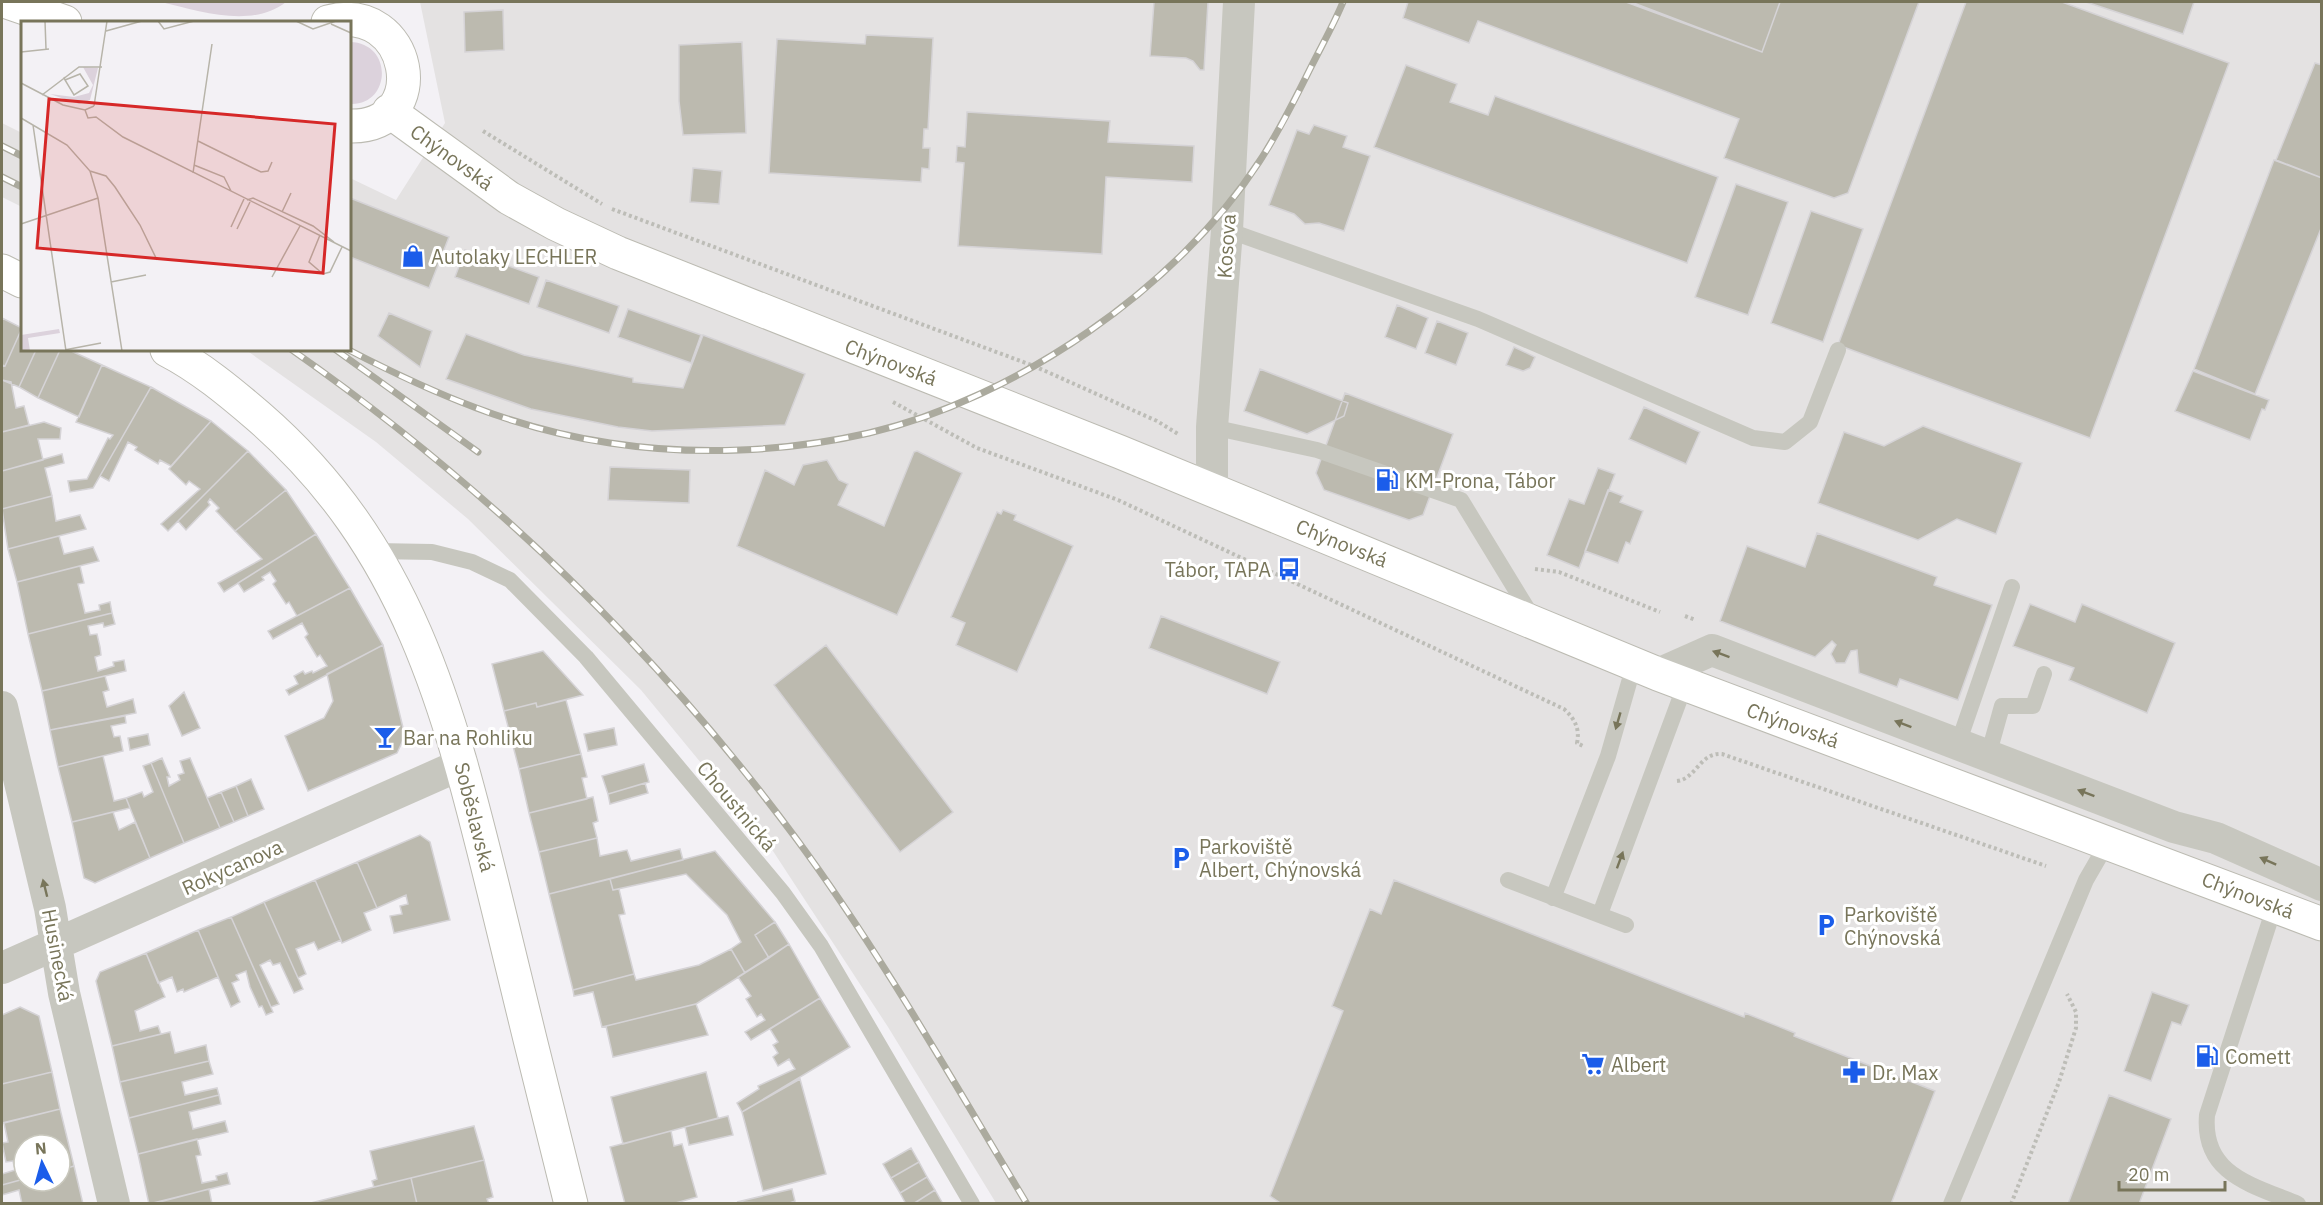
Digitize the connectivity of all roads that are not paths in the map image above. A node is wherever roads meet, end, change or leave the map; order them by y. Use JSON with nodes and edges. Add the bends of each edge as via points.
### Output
{"nodes":[{"id":1,"x":6,"y":2,"type":"edge"},
{"id":2,"x":1239,"y":2,"type":"edge"},
{"id":3,"x":368,"y":11,"type":"edge"},
{"id":4,"x":62,"y":21,"type":"edge"},
{"id":5,"x":332,"y":21,"type":"edge"},
{"id":6,"x":389,"y":111,"type":"junction"},
{"id":7,"x":351,"y":126,"type":"edge"},
{"id":8,"x":1227,"y":230,"type":"junction"},
{"id":9,"x":2,"y":271,"type":"edge"},
{"id":10,"x":21,"y":280,"type":"edge"},
{"id":11,"x":1838,"y":350,"type":"dead end"},
{"id":12,"x":168,"y":351,"type":"edge"},
{"id":13,"x":1212,"y":427,"type":"junction"},
{"id":14,"x":1212,"y":490,"type":"junction"},
{"id":15,"x":375,"y":550,"type":"junction"},
{"id":16,"x":2012,"y":587,"type":"dead end"},
{"id":17,"x":1537,"y":624,"type":"junction"},
{"id":18,"x":1659,"y":674,"type":"junction"},
{"id":19,"x":2044,"y":674,"type":"dead end"},
{"id":20,"x":2,"y":707,"type":"edge"},
{"id":21,"x":1958,"y":744,"type":"junction"},
{"id":22,"x":1988,"y":756,"type":"junction"},
{"id":23,"x":462,"y":764,"type":"junction"},
{"id":24,"x":2108,"y":842,"type":"junction"},
{"id":25,"x":1508,"y":880,"type":"dead end"},
{"id":26,"x":2322,"y":885,"type":"edge"},
{"id":27,"x":1554,"y":898,"type":"junction"},
{"id":28,"x":2275,"y":905,"type":"junction"},
{"id":29,"x":1600,"y":914,"type":"junction"},
{"id":30,"x":2322,"y":924,"type":"edge"},
{"id":31,"x":1626,"y":925,"type":"dead end"},
{"id":32,"x":57,"y":945,"type":"junction"},
{"id":33,"x":2,"y":968,"type":"edge"},
{"id":34,"x":114,"y":1203,"type":"edge"},
{"id":35,"x":571,"y":1203,"type":"edge"},
{"id":36,"x":972,"y":1203,"type":"edge"},
{"id":37,"x":1951,"y":1203,"type":"edge"},
{"id":38,"x":2298,"y":1203,"type":"edge"}],
"edges":[{"from":1,"to":4,"type":"main road"},
{"from":2,"to":8,"type":"street","name":"Kosova"},
{"from":3,"to":5,"type":"main road"},
{"from":3,"to":6,"type":"main road","via":[[396,42],[404,58],[400,96]]},
{"from":6,"to":7,"type":"main road","via":[[375,121]]},
{"from":6,"to":14,"type":"main road","name":"Chýnovská","via":[[509,198],[618,253]]},
{"from":8,"to":11,"type":"lane","via":[[1478,319],[1753,438],[1785,442],[1810,422]]},
{"from":8,"to":13,"type":"street","name":"Kosova"},
{"from":9,"to":10,"type":"main road"},
{"from":12,"to":15,"type":"main road","name":"Soběslavská","via":[[230,392],[291,445],[338,498]]},
{"from":13,"to":14,"type":"street","name":"Kosova"},
{"from":13,"to":17,"type":"lane","via":[[1317,450],[1461,500]]},
{"from":14,"to":17,"type":"main road","name":"Chýnovská"},
{"from":15,"to":23,"type":"main road","name":"Soběslavská","via":[[421,641]]},
{"from":15,"to":36,"type":"lane","name":"Choustnická","via":[[432,552],[472,562],[510,580],[586,657],[783,893],[821,946]]},
{"from":16,"to":21,"type":"lane"},
{"from":17,"to":18,"type":"main road","name":"Chýnovská"},
{"from":21,"to":18,"type":"street","one_way":true,"via":[[1712,650]]},
{"from":18,"to":24,"type":"main road","name":"Chýnovská"},
{"from":18,"to":27,"type":"lane","one_way":true,"via":[[1608,756]]},
{"from":29,"to":18,"type":"lane","one_way":true},
{"from":19,"to":22,"type":"lane","via":[[2033,706],[2002,706]]},
{"from":32,"to":20,"type":"street","name":"Husinecká","one_way":true},
{"from":21,"to":22,"type":"street"},
{"from":26,"to":22,"type":"street","one_way":true,"via":[[2216,838],[2175,827]]},
{"from":23,"to":32,"type":"street","name":"Rokycanova"},
{"from":23,"to":35,"type":"main road","name":"Soběslavská"},
{"from":24,"to":28,"type":"main road","name":"Chýnovská"},
{"from":24,"to":37,"type":"lane","via":[[2086,880]]},
{"from":25,"to":27,"type":"lane"},
{"from":27,"to":29,"type":"lane"},
{"from":28,"to":30,"type":"main road","name":"Chýnovská"},
{"from":28,"to":38,"type":"lane","via":[[2206,1128],[2214,1154],[2235,1178]]},
{"from":29,"to":31,"type":"lane"},
{"from":32,"to":33,"type":"street","name":"Rokycanova"},
{"from":32,"to":34,"type":"street","name":"Husinecká","via":[[64,993]]}]}
